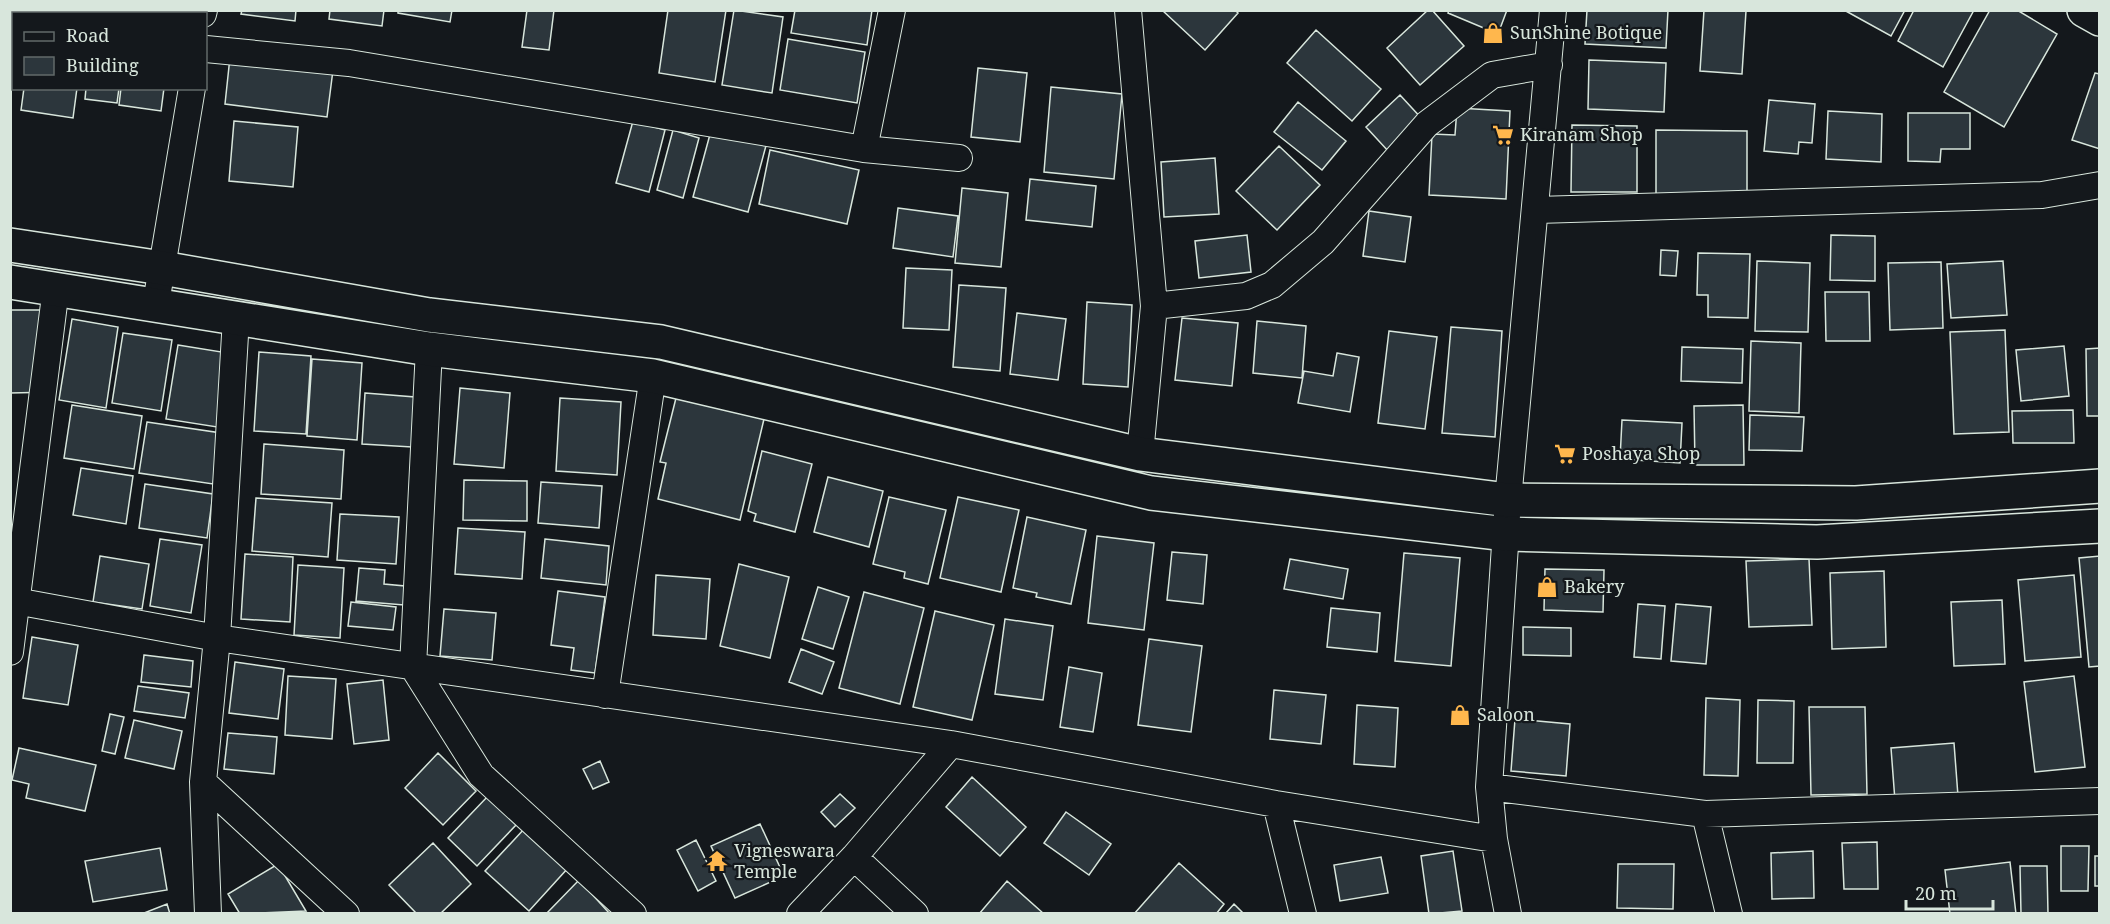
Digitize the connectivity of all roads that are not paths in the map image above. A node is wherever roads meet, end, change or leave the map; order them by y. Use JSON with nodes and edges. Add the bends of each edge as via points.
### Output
{"nodes":[{"id":1,"x":892,"y":10,"type":"edge"},
{"id":2,"x":1128,"y":10,"type":"edge"},
{"id":3,"x":1553,"y":10,"type":"edge"},
{"id":4,"x":2084,"y":10,"type":"edge"},
{"id":5,"x":2100,"y":19,"type":"edge"},
{"id":6,"x":207,"y":49,"type":"edge"},
{"id":7,"x":1549,"y":65,"type":"junction"},
{"id":8,"x":192,"y":90,"type":"edge"},
{"id":9,"x":864,"y":149,"type":"junction"},
{"id":10,"x":959,"y":158,"type":"dead end"},
{"id":11,"x":2100,"y":185,"type":"edge"},
{"id":12,"x":1537,"y":210,"type":"junction"},
{"id":13,"x":10,"y":245,"type":"edge"},
{"id":14,"x":162,"y":268,"type":"junction"},
{"id":15,"x":10,"y":282,"type":"edge"},
{"id":16,"x":56,"y":288,"type":"junction"},
{"id":17,"x":156,"y":303,"type":"junction"},
{"id":18,"x":1154,"y":306,"type":"junction"},
{"id":19,"x":236,"y":318,"type":"junction"},
{"id":20,"x":429,"y":349,"type":"junction"},
{"id":21,"x":653,"y":376,"type":"junction"},
{"id":22,"x":1140,"y":454,"type":"junction"},
{"id":23,"x":2100,"y":486,"type":"edge"},
{"id":24,"x":1508,"y":500,"type":"junction"},
{"id":25,"x":2100,"y":526,"type":"edge"},
{"id":26,"x":1507,"y":534,"type":"junction"},
{"id":27,"x":14,"y":601,"type":"edge"},
{"id":28,"x":217,"y":638,"type":"junction"},
{"id":29,"x":10,"y":652,"type":"edge"},
{"id":30,"x":413,"y":667,"type":"junction"},
{"id":31,"x":605,"y":695,"type":"junction"},
{"id":32,"x":951,"y":744,"type":"junction"},
{"id":33,"x":203,"y":782,"type":"junction"},
{"id":34,"x":1489,"y":787,"type":"junction"},
{"id":35,"x":2100,"y":801,"type":"edge"},
{"id":36,"x":1276,"y":804,"type":"junction"},
{"id":37,"x":1705,"y":814,"type":"junction"},
{"id":38,"x":1494,"y":838,"type":"junction"},
{"id":39,"x":854,"y":857,"type":"junction"},
{"id":40,"x":208,"y":914,"type":"edge"},
{"id":41,"x":346,"y":914,"type":"edge"},
{"id":42,"x":633,"y":914,"type":"edge"},
{"id":43,"x":800,"y":914,"type":"edge"},
{"id":44,"x":915,"y":914,"type":"edge"},
{"id":45,"x":1303,"y":914,"type":"edge"},
{"id":46,"x":1508,"y":914,"type":"edge"},
{"id":47,"x":1729,"y":914,"type":"edge"}],
"edges":[{"from":1,"to":9,"type":"street"},
{"from":2,"to":18,"type":"street"},
{"from":3,"to":7,"type":"street"},
{"from":4,"to":5,"type":"street"},
{"from":6,"to":9,"type":"street","via":[[349,63]]},
{"from":7,"to":12,"type":"street"},
{"from":7,"to":18,"type":"street","via":[[1492,75],[1427,124],[1323,242],[1272,285],[1246,296]]},
{"from":8,"to":14,"type":"street"},
{"from":9,"to":10,"type":"street"},
{"from":11,"to":12,"type":"street","via":[[2042,195]]},
{"from":12,"to":24,"type":"street"},
{"from":13,"to":14,"type":"street"},
{"from":14,"to":17,"type":"street"},
{"from":14,"to":22,"type":"street","via":[[429,315],[661,342]]},
{"from":15,"to":16,"type":"street"},
{"from":16,"to":17,"type":"street"},
{"from":16,"to":27,"type":"street"},
{"from":17,"to":19,"type":"street"},
{"from":18,"to":22,"type":"street"},
{"from":19,"to":20,"type":"street"},
{"from":19,"to":28,"type":"street"},
{"from":20,"to":21,"type":"street"},
{"from":20,"to":30,"type":"street"},
{"from":21,"to":26,"type":"street","via":[[1150,493]]},
{"from":21,"to":31,"type":"street"},
{"from":22,"to":24,"type":"street"},
{"from":23,"to":24,"type":"street","via":[[1856,503]]},
{"from":24,"to":26,"type":"street"},
{"from":25,"to":26,"type":"street","via":[[1817,543]]},
{"from":26,"to":34,"type":"street"},
{"from":27,"to":28,"type":"street"},
{"from":27,"to":29,"type":"street"},
{"from":28,"to":30,"type":"street"},
{"from":28,"to":33,"type":"street"},
{"from":30,"to":31,"type":"street"},
{"from":30,"to":42,"type":"street","via":[[481,775]]},
{"from":31,"to":32,"type":"street"},
{"from":32,"to":36,"type":"street"},
{"from":32,"to":39,"type":"street"},
{"from":33,"to":40,"type":"street"},
{"from":33,"to":41,"type":"street"},
{"from":34,"to":37,"type":"street"},
{"from":34,"to":38,"type":"street"},
{"from":35,"to":37,"type":"street"},
{"from":36,"to":38,"type":"street"},
{"from":36,"to":45,"type":"street"},
{"from":37,"to":47,"type":"street"},
{"from":38,"to":46,"type":"street"},
{"from":39,"to":43,"type":"street"},
{"from":39,"to":44,"type":"street"}]}
